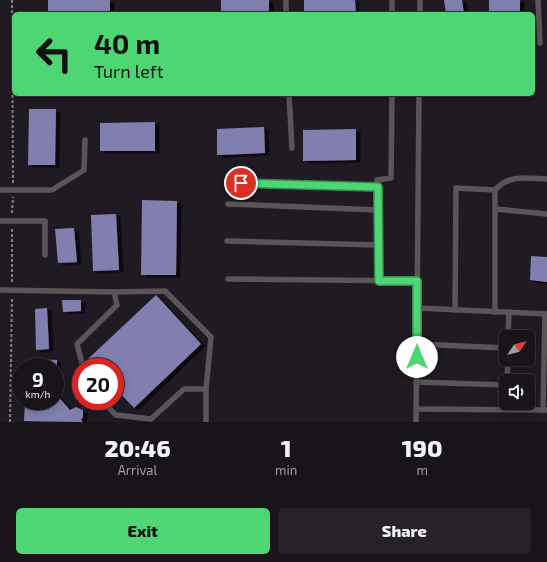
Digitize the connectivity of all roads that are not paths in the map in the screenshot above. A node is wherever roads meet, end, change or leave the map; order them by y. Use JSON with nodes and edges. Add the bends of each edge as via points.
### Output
{"nodes":[{"id":1,"x":286,"y":0,"type":"edge"},
{"id":2,"x":392,"y":0,"type":"edge"},
{"id":3,"x":420,"y":0,"type":"edge"},
{"id":4,"x":538,"y":0,"type":"edge"},
{"id":5,"x":286,"y":12,"type":"edge"},
{"id":6,"x":392,"y":12,"type":"edge"},
{"id":7,"x":420,"y":12,"type":"edge"},
{"id":8,"x":540,"y":43,"type":"dead end"},
{"id":9,"x":289,"y":96,"type":"edge"},
{"id":10,"x":392,"y":96,"type":"edge"},
{"id":11,"x":419,"y":96,"type":"edge"},
{"id":12,"x":86,"y":140,"type":"dead end"},
{"id":13,"x":292,"y":148,"type":"dead end"},
{"id":14,"x":547,"y":178,"type":"edge"},
{"id":15,"x":241,"y":183,"type":"dead end"},
{"id":16,"x":378,"y":187,"type":"junction"},
{"id":17,"x":0,"y":190,"type":"edge"},
{"id":18,"x":496,"y":190,"type":"junction"},
{"id":19,"x":228,"y":204,"type":"dead end"},
{"id":20,"x":496,"y":209,"type":"junction"},
{"id":21,"x":378,"y":210,"type":"junction"},
{"id":22,"x":547,"y":214,"type":"edge"},
{"id":23,"x":0,"y":221,"type":"edge"},
{"id":24,"x":227,"y":241,"type":"dead end"},
{"id":25,"x":378,"y":245,"type":"junction"},
{"id":26,"x":45,"y":255,"type":"dead end"},
{"id":27,"x":228,"y":279,"type":"dead end"},
{"id":28,"x":379,"y":281,"type":"junction"},
{"id":29,"x":417,"y":281,"type":"junction"},
{"id":30,"x":0,"y":290,"type":"edge"},
{"id":31,"x":114,"y":292,"type":"junction"},
{"id":32,"x":417,"y":308,"type":"junction"},
{"id":33,"x":455,"y":310,"type":"junction"},
{"id":34,"x":495,"y":312,"type":"junction"},
{"id":35,"x":509,"y":312,"type":"junction"},
{"id":36,"x":546,"y":314,"type":"edge"},
{"id":37,"x":508,"y":330,"type":"edge"},
{"id":38,"x":417,"y":344,"type":"junction"},
{"id":39,"x":499,"y":348,"type":"edge"},
{"id":40,"x":546,"y":352,"type":"edge"},
{"id":41,"x":81,"y":358,"type":"edge"},
{"id":42,"x":416,"y":382,"type":"junction"},
{"id":43,"x":499,"y":385,"type":"edge"},
{"id":44,"x":545,"y":388,"type":"edge"},
{"id":45,"x":206,"y":389,"type":"junction"},
{"id":46,"x":416,"y":409,"type":"junction"},
{"id":47,"x":111,"y":410,"type":"edge"},
{"id":48,"x":499,"y":410,"type":"edge"},
{"id":49,"x":545,"y":410,"type":"edge"},
{"id":50,"x":206,"y":422,"type":"edge"},
{"id":51,"x":416,"y":422,"type":"edge"}],
"edges":[{"from":1,"to":5,"type":"lane"},
{"from":2,"to":6,"type":"lane"},
{"from":3,"to":7,"type":"lane"},
{"from":4,"to":8,"type":"lane"},
{"from":9,"to":13,"type":"lane"},
{"from":10,"to":16,"type":"lane","via":[[391,178],[378,180]]},
{"from":11,"to":29,"type":"lane"},
{"from":12,"to":17,"type":"lane","via":[[84,170],[52,190]]},
{"from":14,"to":18,"type":"lane","via":[[520,178],[503,182]]},
{"from":15,"to":16,"type":"lane"},
{"from":16,"to":21,"type":"lane"},
{"from":18,"to":20,"type":"lane"},
{"from":18,"to":33,"type":"lane","via":[[456,188]]},
{"from":19,"to":21,"type":"lane"},
{"from":20,"to":22,"type":"lane"},
{"from":20,"to":34,"type":"lane"},
{"from":21,"to":25,"type":"lane"},
{"from":23,"to":26,"type":"lane","via":[[45,221]]},
{"from":24,"to":25,"type":"lane"},
{"from":25,"to":28,"type":"lane"},
{"from":27,"to":28,"type":"lane"},
{"from":28,"to":29,"type":"lane"},
{"from":29,"to":32,"type":"lane"},
{"from":30,"to":31,"type":"lane"},
{"from":31,"to":41,"type":"lane","via":[[117,304],[77,344]]},
{"from":31,"to":45,"type":"lane","via":[[165,291],[211,337]]},
{"from":32,"to":33,"type":"lane"},
{"from":32,"to":38,"type":"lane"},
{"from":33,"to":34,"type":"lane"},
{"from":34,"to":35,"type":"lane"},
{"from":35,"to":36,"type":"lane"},
{"from":35,"to":37,"type":"lane"},
{"from":36,"to":40,"type":"lane"},
{"from":38,"to":39,"type":"lane"},
{"from":38,"to":42,"type":"lane"},
{"from":40,"to":44,"type":"lane"},
{"from":42,"to":43,"type":"lane"},
{"from":42,"to":46,"type":"lane"},
{"from":44,"to":49,"type":"lane"},
{"from":45,"to":47,"type":"lane","via":[[184,389],[151,419],[116,415]]},
{"from":45,"to":50,"type":"lane"},
{"from":46,"to":48,"type":"lane"},
{"from":46,"to":51,"type":"lane"}]}
